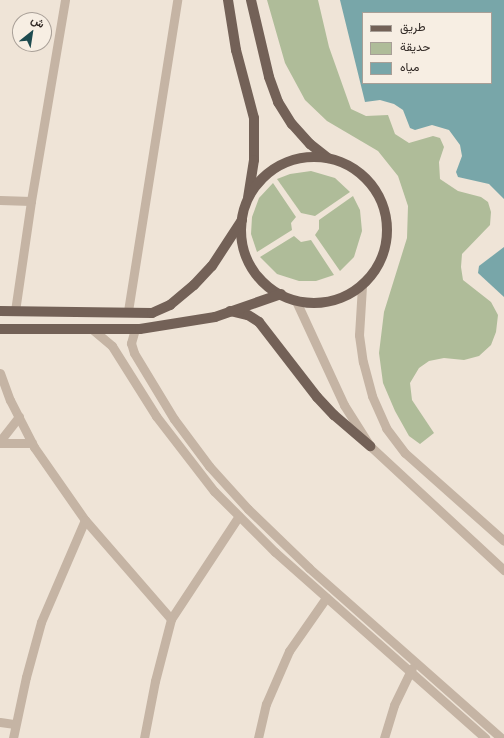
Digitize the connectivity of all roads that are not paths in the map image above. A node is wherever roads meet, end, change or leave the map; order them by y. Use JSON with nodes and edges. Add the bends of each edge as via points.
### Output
{"nodes":[{"id":1,"x":66,"y":0,"type":"edge"},
{"id":2,"x":177,"y":0,"type":"edge"},
{"id":3,"x":228,"y":0,"type":"edge"},
{"id":4,"x":251,"y":0,"type":"edge"},
{"id":5,"x":331,"y":160,"type":"junction"},
{"id":6,"x":248,"y":199,"type":"junction"},
{"id":7,"x":0,"y":200,"type":"edge"},
{"id":8,"x":31,"y":201,"type":"junction"},
{"id":9,"x":242,"y":220,"type":"junction"},
{"id":10,"x":362,"y":286,"type":"junction"},
{"id":11,"x":281,"y":294,"type":"junction"},
{"id":12,"x":296,"y":301,"type":"junction"},
{"id":13,"x":0,"y":311,"type":"edge"},
{"id":14,"x":15,"y":311,"type":"junction"},
{"id":15,"x":128,"y":311,"type":"junction"},
{"id":16,"x":230,"y":311,"type":"junction"},
{"id":17,"x":0,"y":329,"type":"edge"},
{"id":18,"x":92,"y":329,"type":"junction"},
{"id":19,"x":135,"y":329,"type":"junction"},
{"id":20,"x":0,"y":373,"type":"edge"},
{"id":21,"x":19,"y":417,"type":"junction"},
{"id":22,"x":0,"y":442,"type":"edge"},
{"id":23,"x":32,"y":443,"type":"junction"},
{"id":24,"x":370,"y":446,"type":"junction"},
{"id":25,"x":239,"y":516,"type":"junction"},
{"id":26,"x":85,"y":520,"type":"junction"},
{"id":27,"x":504,"y":540,"type":"edge"},
{"id":28,"x":504,"y":570,"type":"edge"},
{"id":29,"x":326,"y":598,"type":"junction"},
{"id":30,"x":171,"y":619,"type":"junction"},
{"id":31,"x":417,"y":662,"type":"junction"},
{"id":32,"x":409,"y":671,"type":"junction"},
{"id":33,"x":0,"y":722,"type":"edge"},
{"id":34,"x":15,"y":724,"type":"junction"},
{"id":35,"x":13,"y":738,"type":"edge"},
{"id":36,"x":144,"y":738,"type":"edge"},
{"id":37,"x":258,"y":738,"type":"edge"},
{"id":38,"x":384,"y":738,"type":"edge"},
{"id":39,"x":485,"y":738,"type":"edge"},
{"id":40,"x":501,"y":738,"type":"edge"}],
"edges":[{"from":1,"to":8,"type":"street"},
{"from":2,"to":15,"type":"street"},
{"from":3,"to":6,"type":"main road","via":[[236,50],[254,118],[254,160]]},
{"from":4,"to":5,"type":"main road","via":[[267,69],[278,102],[310,144]]},
{"from":5,"to":6,"type":"main road","via":[[320,157],[295,159],[276,168],[259,182]]},
{"from":5,"to":10,"type":"main road","via":[[344,163],[364,176],[379,196],[387,219],[386,244],[380,261]]},
{"from":6,"to":9,"type":"main road"},
{"from":7,"to":8,"type":"street"},
{"from":8,"to":14,"type":"street"},
{"from":9,"to":11,"type":"main road","via":[[242,241],[248,261],[260,279]]},
{"from":9,"to":15,"type":"main road","via":[[212,266],[176,300],[152,313]]},
{"from":10,"to":12,"type":"main road","via":[[341,298],[317,303]]},
{"from":10,"to":27,"type":"street","via":[[358,336],[372,396],[386,428],[405,453]]},
{"from":11,"to":12,"type":"main road"},
{"from":11,"to":16,"type":"main road"},
{"from":12,"to":24,"type":"street","via":[[344,405]]},
{"from":13,"to":14,"type":"main road"},
{"from":14,"to":15,"type":"main road"},
{"from":16,"to":19,"type":"main road","via":[[188,322]]},
{"from":16,"to":24,"type":"main road","via":[[259,322],[321,402]]},
{"from":17,"to":18,"type":"main road"},
{"from":18,"to":19,"type":"main road"},
{"from":18,"to":25,"type":"street","via":[[112,346],[156,416],[214,491]]},
{"from":19,"to":31,"type":"street","via":[[131,343],[134,353],[174,419],[209,466],[248,509],[309,568]]},
{"from":20,"to":21,"type":"street"},
{"from":21,"to":22,"type":"street"},
{"from":21,"to":23,"type":"street"},
{"from":22,"to":23,"type":"street"},
{"from":23,"to":26,"type":"street"},
{"from":24,"to":28,"type":"street"},
{"from":25,"to":29,"type":"street"},
{"from":25,"to":30,"type":"street"},
{"from":26,"to":30,"type":"street"},
{"from":26,"to":34,"type":"street","via":[[41,622]]},
{"from":29,"to":32,"type":"street"},
{"from":29,"to":37,"type":"street","via":[[289,651],[266,704]]},
{"from":30,"to":36,"type":"street"},
{"from":31,"to":32,"type":"street"},
{"from":31,"to":40,"type":"street"},
{"from":32,"to":38,"type":"street"},
{"from":32,"to":39,"type":"street"},
{"from":33,"to":34,"type":"street"},
{"from":34,"to":35,"type":"street"}]}
